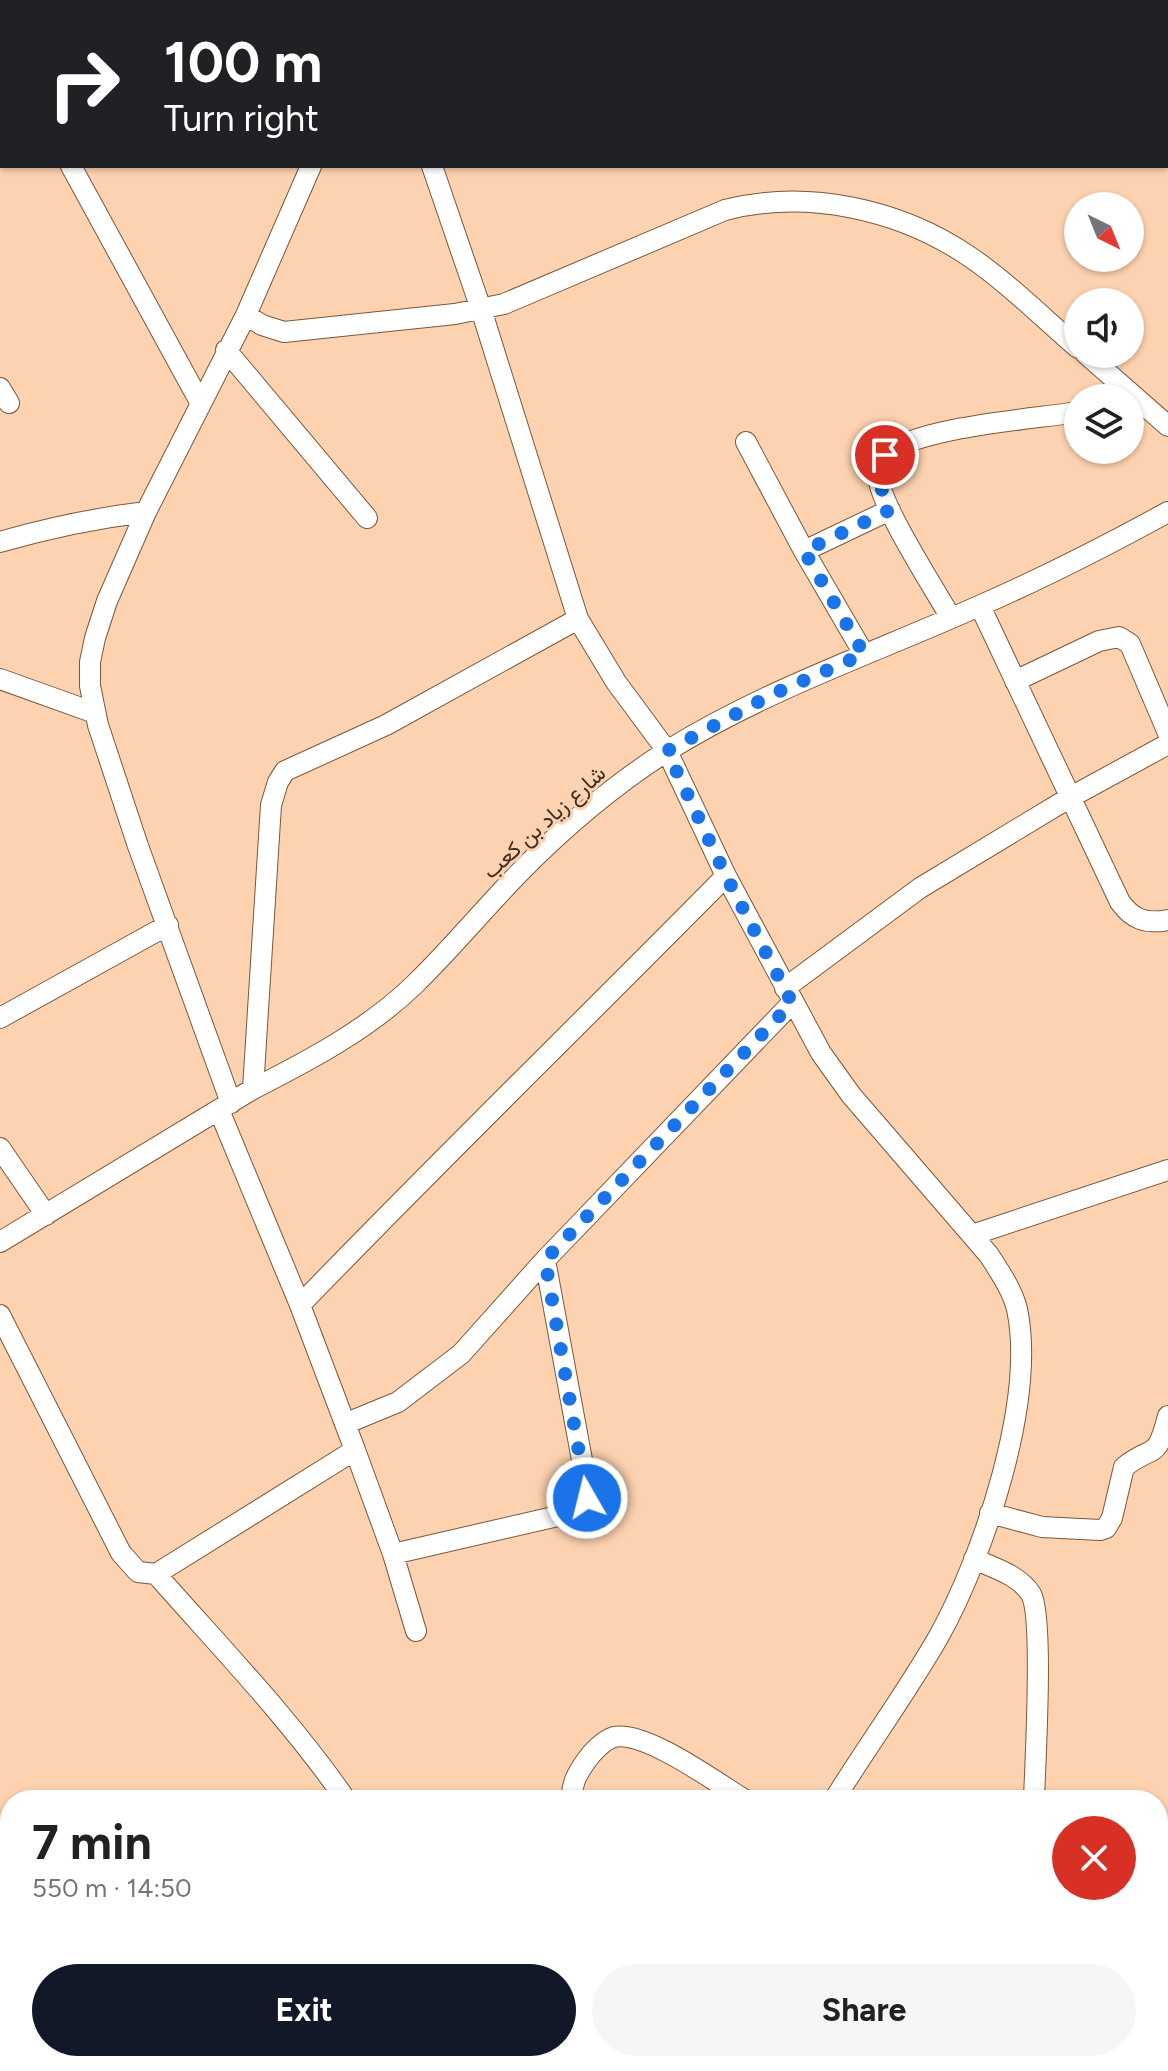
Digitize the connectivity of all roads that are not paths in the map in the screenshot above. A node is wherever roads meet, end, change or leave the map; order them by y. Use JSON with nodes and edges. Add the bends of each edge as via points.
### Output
{"nodes":[{"id":1,"x":72,"y":168,"type":"edge"},
{"id":2,"x":310,"y":168,"type":"edge"},
{"id":3,"x":433,"y":168,"type":"edge"},
{"id":4,"x":481,"y":309,"type":"junction"},
{"id":5,"x":246,"y":315,"type":"junction"},
{"id":6,"x":1064,"y":336,"type":"edge"},
{"id":7,"x":226,"y":350,"type":"junction"},
{"id":8,"x":1100,"y":368,"type":"edge"},
{"id":9,"x":1117,"y":384,"type":"edge"},
{"id":10,"x":201,"y":404,"type":"junction"},
{"id":11,"x":1144,"y":409,"type":"edge"},
{"id":12,"x":1064,"y":414,"type":"edge"},
{"id":13,"x":1168,"y":426,"type":"edge"},
{"id":14,"x":746,"y":442,"type":"dead end"},
{"id":15,"x":890,"y":510,"type":"junction"},
{"id":16,"x":146,"y":512,"type":"junction"},
{"id":17,"x":1168,"y":512,"type":"edge"},
{"id":18,"x":367,"y":518,"type":"dead end"},
{"id":19,"x":0,"y":542,"type":"edge"},
{"id":20,"x":804,"y":551,"type":"junction"},
{"id":21,"x":980,"y":606,"type":"junction"},
{"id":22,"x":951,"y":618,"type":"junction"},
{"id":23,"x":578,"y":619,"type":"junction"},
{"id":24,"x":864,"y":654,"type":"junction"},
{"id":25,"x":0,"y":679,"type":"edge"},
{"id":26,"x":1015,"y":681,"type":"junction"},
{"id":27,"x":95,"y":713,"type":"junction"},
{"id":28,"x":1168,"y":733,"type":"edge"},
{"id":29,"x":1168,"y":744,"type":"edge"},
{"id":30,"x":667,"y":751,"type":"junction"},
{"id":31,"x":1069,"y":798,"type":"junction"},
{"id":32,"x":726,"y":876,"type":"junction"},
{"id":33,"x":1168,"y":920,"type":"edge"},
{"id":34,"x":168,"y":925,"type":"junction"},
{"id":35,"x":788,"y":995,"type":"junction"},
{"id":36,"x":0,"y":1018,"type":"edge"},
{"id":37,"x":253,"y":1089,"type":"junction"},
{"id":38,"x":225,"y":1107,"type":"junction"},
{"id":39,"x":0,"y":1148,"type":"edge"},
{"id":40,"x":1168,"y":1170,"type":"edge"},
{"id":41,"x":46,"y":1215,"type":"junction"},
{"id":42,"x":972,"y":1235,"type":"junction"},
{"id":43,"x":0,"y":1242,"type":"edge"},
{"id":44,"x":545,"y":1260,"type":"junction"},
{"id":45,"x":300,"y":1305,"type":"junction"},
{"id":46,"x":0,"y":1315,"type":"edge"},
{"id":47,"x":1168,"y":1416,"type":"edge"},
{"id":48,"x":347,"y":1423,"type":"junction"},
{"id":49,"x":355,"y":1450,"type":"junction"},
{"id":50,"x":990,"y":1513,"type":"junction"},
{"id":51,"x":393,"y":1554,"type":"junction"},
{"id":52,"x":974,"y":1559,"type":"junction"},
{"id":53,"x":156,"y":1574,"type":"junction"},
{"id":54,"x":416,"y":1631,"type":"dead end"},
{"id":55,"x":339,"y":1790,"type":"edge"},
{"id":56,"x":573,"y":1790,"type":"edge"},
{"id":57,"x":729,"y":1790,"type":"edge"},
{"id":58,"x":840,"y":1790,"type":"edge"},
{"id":59,"x":1034,"y":1790,"type":"edge"}],
"edges":[{"from":1,"to":10,"type":"street"},
{"from":2,"to":5,"type":"street"},
{"from":3,"to":4,"type":"street"},
{"from":4,"to":5,"type":"street","via":[[284,332]]},
{"from":4,"to":6,"type":"street","via":[[528,295],[725,210],[778,201],[836,204],[924,231],[970,257]]},
{"from":4,"to":23,"type":"street"},
{"from":5,"to":7,"type":"street"},
{"from":7,"to":10,"type":"street"},
{"from":7,"to":18,"type":"street"},
{"from":8,"to":9,"type":"street"},
{"from":10,"to":16,"type":"street"},
{"from":11,"to":13,"type":"street"},
{"from":12,"to":15,"type":"street","via":[[949,431],[900,446],[878,466]]},
{"from":14,"to":20,"type":"street"},
{"from":15,"to":20,"type":"street"},
{"from":15,"to":22,"type":"street"},
{"from":16,"to":19,"type":"street"},
{"from":16,"to":27,"type":"street","via":[[95,638],[90,686]]},
{"from":17,"to":21,"type":"street","name":"شارع زياد بن كعب"},
{"from":20,"to":24,"type":"street"},
{"from":21,"to":22,"type":"street","name":"شارع زياد بن كعب"},
{"from":21,"to":26,"type":"street"},
{"from":22,"to":24,"type":"street","name":"شارع زياد بن كعب"},
{"from":23,"to":30,"type":"street"},
{"from":23,"to":37,"type":"street","via":[[386,725],[285,771],[271,805]]},
{"from":24,"to":30,"type":"street","name":"شارع زياد بن كعب","via":[[771,695]]},
{"from":25,"to":27,"type":"street"},
{"from":26,"to":28,"type":"street","via":[[1099,641],[1119,637],[1130,644]]},
{"from":26,"to":31,"type":"street"},
{"from":27,"to":34,"type":"street"},
{"from":29,"to":31,"type":"street"},
{"from":30,"to":32,"type":"street"},
{"from":30,"to":37,"type":"street","name":"شارع زياد بن كعب","via":[[539,854],[385,1010]]},
{"from":31,"to":33,"type":"street","via":[[1130,916]]},
{"from":31,"to":35,"type":"street","via":[[920,888]]},
{"from":32,"to":35,"type":"street"},
{"from":32,"to":45,"type":"street"},
{"from":34,"to":36,"type":"street"},
{"from":34,"to":38,"type":"street"},
{"from":35,"to":42,"type":"street","via":[[851,1095]]},
{"from":35,"to":44,"type":"street"},
{"from":37,"to":38,"type":"street","name":"شارع زياد بن كعب"},
{"from":38,"to":41,"type":"street","name":"شارع زياد بن كعب"},
{"from":38,"to":45,"type":"street"},
{"from":39,"to":41,"type":"street"},
{"from":40,"to":42,"type":"street"},
{"from":41,"to":43,"type":"street","name":"شارع زياد بن كعب"},
{"from":42,"to":50,"type":"street","via":[[1005,1279],[1022,1340],[1014,1422]]},
{"from":44,"to":48,"type":"street","via":[[461,1354],[398,1402]]},
{"from":44,"to":51,"type":"street","via":[[586,1507]]},
{"from":45,"to":48,"type":"street"},
{"from":46,"to":53,"type":"street","via":[[121,1553],[138,1572]]},
{"from":47,"to":50,"type":"street","via":[[1158,1446],[1124,1467],[1106,1528],[1042,1527]]},
{"from":48,"to":49,"type":"street"},
{"from":49,"to":51,"type":"street"},
{"from":49,"to":53,"type":"street"},
{"from":50,"to":52,"type":"street"},
{"from":51,"to":54,"type":"street"},
{"from":52,"to":58,"type":"street","via":[[938,1636]]},
{"from":52,"to":59,"type":"street","via":[[1019,1580],[1032,1596],[1037,1625]]},
{"from":53,"to":55,"type":"street","via":[[282,1716]]},
{"from":56,"to":57,"type":"street","via":[[590,1755],[610,1738],[626,1736],[660,1748]]}]}
